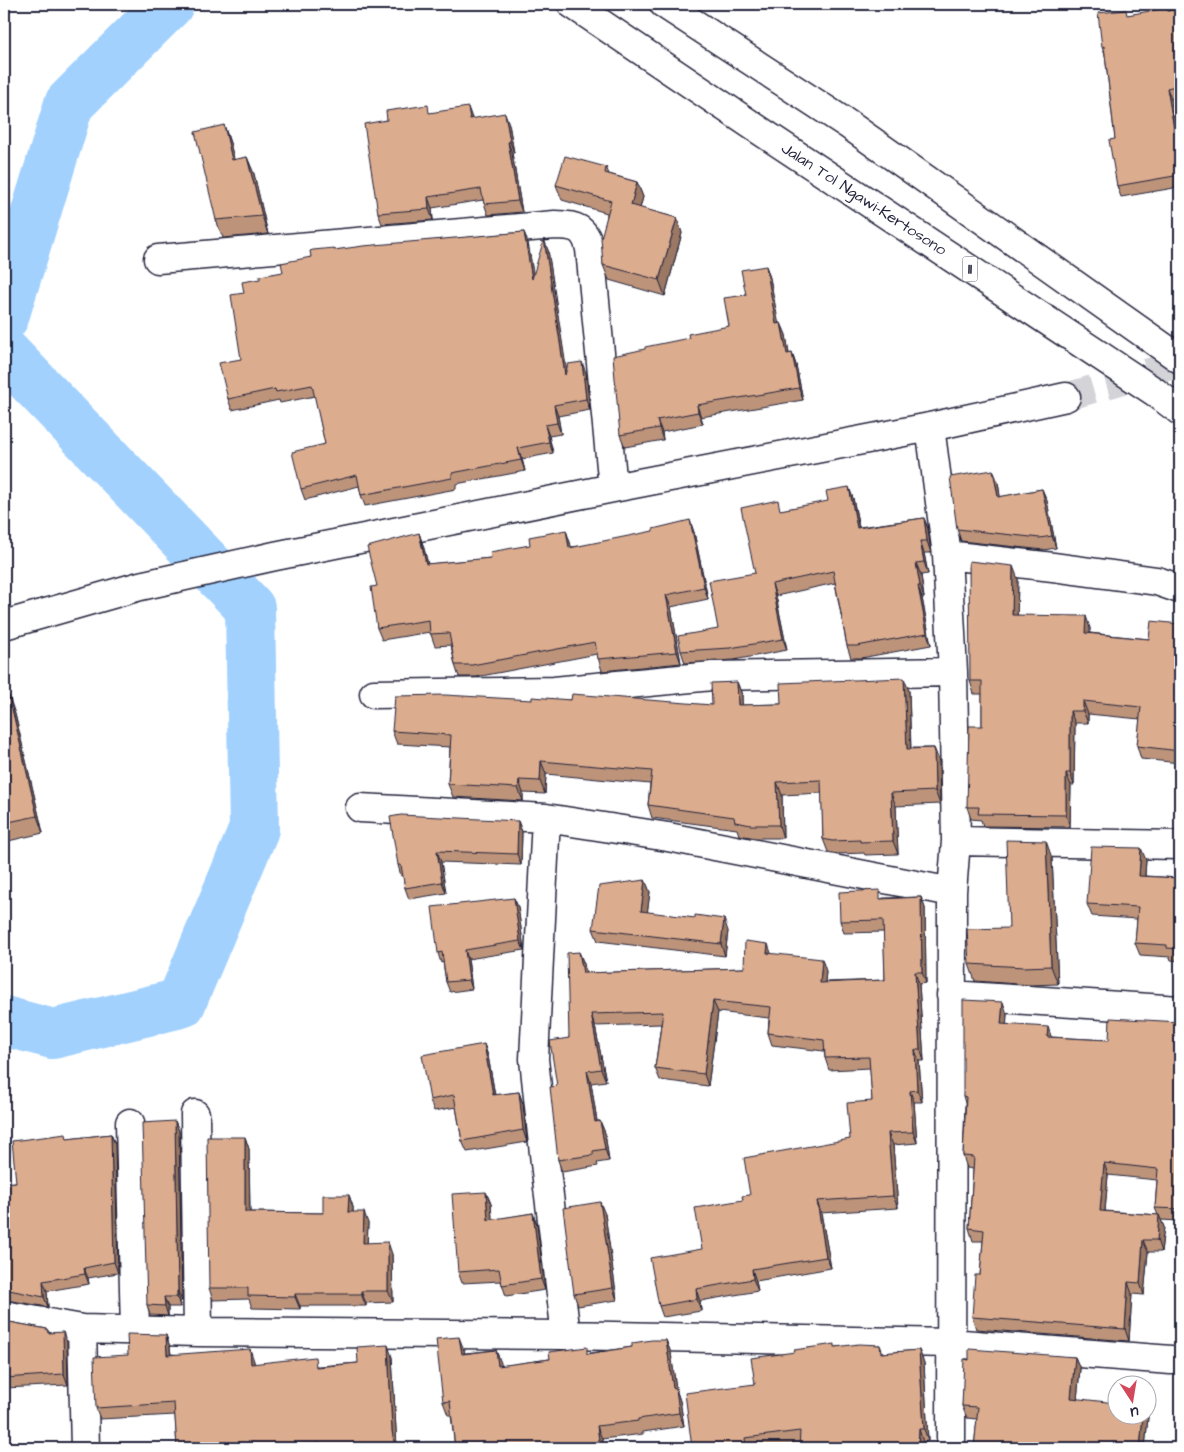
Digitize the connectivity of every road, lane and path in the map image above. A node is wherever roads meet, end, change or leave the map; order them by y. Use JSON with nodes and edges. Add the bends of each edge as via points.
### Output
{"nodes":[{"id":1,"x":572,"y":4,"type":"edge"},
{"id":2,"x":664,"y":4,"type":"edge"},
{"id":3,"x":158,"y":259,"type":"dead end"},
{"id":4,"x":1180,"y":359,"type":"edge"},
{"id":5,"x":1066,"y":397,"type":"tunnel mouth"},
{"id":6,"x":1180,"y":411,"type":"edge"},
{"id":7,"x":930,"y":427,"type":"junction"},
{"id":8,"x":613,"y":488,"type":"junction"},
{"id":9,"x":947,"y":555,"type":"junction"},
{"id":10,"x":1180,"y":589,"type":"edge"},
{"id":11,"x":4,"y":625,"type":"edge"},
{"id":12,"x":952,"y":672,"type":"junction"},
{"id":13,"x":374,"y":694,"type":"dead end"},
{"id":14,"x":360,"y":808,"type":"dead end"},
{"id":15,"x":546,"y":818,"type":"junction"},
{"id":16,"x":956,"y":841,"type":"junction"},
{"id":17,"x":1180,"y":845,"type":"edge"},
{"id":18,"x":952,"y":892,"type":"junction"},
{"id":19,"x":951,"y":995,"type":"junction"},
{"id":20,"x":1180,"y":1010,"type":"edge"},
{"id":21,"x":195,"y":1114,"type":"dead end"},
{"id":22,"x":130,"y":1123,"type":"dead end"},
{"id":23,"x":4,"y":1315,"type":"edge"},
{"id":24,"x":82,"y":1329,"type":"junction"},
{"id":25,"x":134,"y":1331,"type":"junction"},
{"id":26,"x":198,"y":1332,"type":"junction"},
{"id":27,"x":566,"y":1335,"type":"junction"},
{"id":28,"x":950,"y":1344,"type":"junction"},
{"id":29,"x":1171,"y":1360,"type":"dead end"},
{"id":30,"x":85,"y":1448,"type":"edge"},
{"id":31,"x":951,"y":1448,"type":"edge"}],
"edges":[{"from":1,"to":6,"type":"main road","name":"Jalan Tol Ngawi–Kertosono","number":"11"},
{"from":2,"to":4,"type":"main road","via":[[849,125]]},
{"from":3,"to":8,"type":"main road","via":[[555,225],[582,230],[590,249]]},
{"from":5,"to":7,"type":"main road"},
{"from":7,"to":8,"type":"main road"},
{"from":7,"to":9,"type":"main road"},
{"from":8,"to":11,"type":"main road","via":[[140,586]]},
{"from":9,"to":10,"type":"main road","via":[[1053,566],[1157,582]]},
{"from":9,"to":12,"type":"main road"},
{"from":12,"to":13,"type":"main road","via":[[712,676],[554,691]]},
{"from":12,"to":16,"type":"main road"},
{"from":14,"to":15,"type":"main road"},
{"from":15,"to":18,"type":"main road","via":[[668,837]]},
{"from":15,"to":27,"type":"main road","via":[[534,1059]]},
{"from":16,"to":17,"type":"main road"},
{"from":16,"to":18,"type":"main road"},
{"from":18,"to":19,"type":"main road"},
{"from":19,"to":20,"type":"main road"},
{"from":19,"to":28,"type":"main road"},
{"from":21,"to":26,"type":"main road"},
{"from":22,"to":25,"type":"main road"},
{"from":23,"to":24,"type":"main road"},
{"from":24,"to":25,"type":"main road"},
{"from":24,"to":30,"type":"main road"},
{"from":25,"to":26,"type":"main road"},
{"from":26,"to":27,"type":"main road"},
{"from":27,"to":28,"type":"main road"},
{"from":28,"to":29,"type":"main road"},
{"from":28,"to":31,"type":"main road"}]}
